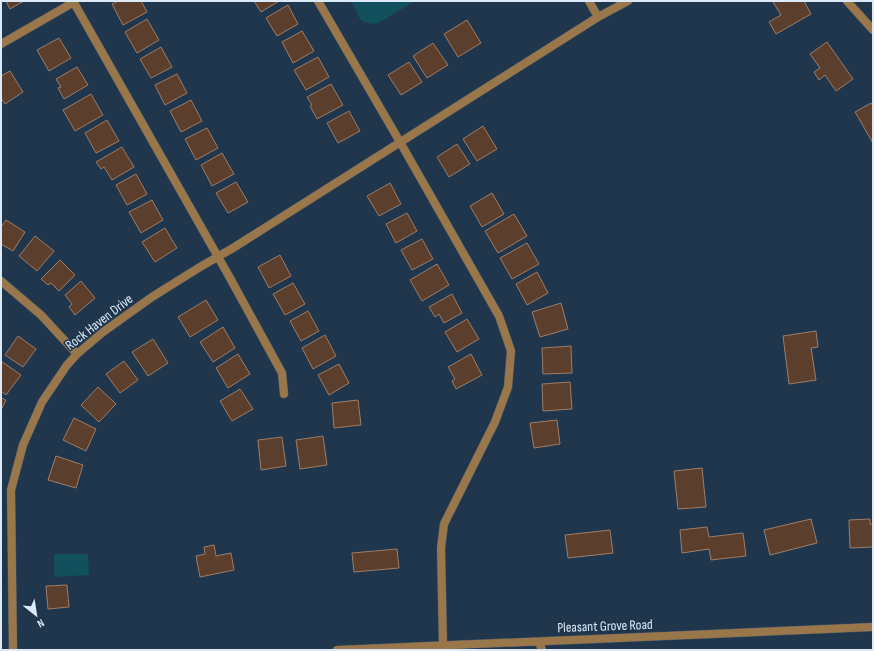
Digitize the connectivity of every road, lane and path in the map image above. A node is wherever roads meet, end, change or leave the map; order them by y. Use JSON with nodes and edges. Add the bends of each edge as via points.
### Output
{"nodes":[{"id":1,"x":318,"y":1,"type":"edge"},
{"id":2,"x":589,"y":1,"type":"edge"},
{"id":3,"x":628,"y":1,"type":"edge"},
{"id":4,"x":848,"y":1,"type":"edge"},
{"id":5,"x":74,"y":2,"type":"edge"},
{"id":6,"x":598,"y":17,"type":"junction"},
{"id":7,"x":873,"y":30,"type":"edge"},
{"id":8,"x":1,"y":44,"type":"edge"},
{"id":9,"x":400,"y":142,"type":"junction"},
{"id":10,"x":218,"y":257,"type":"junction"},
{"id":11,"x":1,"y":281,"type":"edge"},
{"id":12,"x":77,"y":354,"type":"junction"},
{"id":13,"x":284,"y":394,"type":"dead end"},
{"id":14,"x":873,"y":627,"type":"edge"},
{"id":15,"x":539,"y":642,"type":"junction"},
{"id":16,"x":443,"y":646,"type":"junction"},
{"id":17,"x":13,"y":650,"type":"edge"},
{"id":18,"x":338,"y":650,"type":"edge"},
{"id":19,"x":542,"y":650,"type":"edge"}],
"edges":[{"from":1,"to":9,"type":"street"},
{"from":2,"to":6,"type":"street"},
{"from":3,"to":6,"type":"street","name":"Rock Haven Drive"},
{"from":4,"to":7,"type":"street"},
{"from":5,"to":8,"type":"street"},
{"from":5,"to":10,"type":"street"},
{"from":6,"to":9,"type":"street","name":"Rock Haven Drive"},
{"from":9,"to":10,"type":"street","name":"Rock Haven Drive"},
{"from":9,"to":16,"type":"street","via":[[499,316],[511,350],[508,387],[495,422],[444,524],[441,548]]},
{"from":10,"to":12,"type":"street","name":"Rock Haven Drive","via":[[152,297]]},
{"from":10,"to":13,"type":"street","via":[[282,373]]},
{"from":11,"to":12,"type":"street","via":[[41,315]]},
{"from":12,"to":17,"type":"street","name":"Rock Haven Drive","via":[[42,402],[23,445],[11,490]]},
{"from":14,"to":15,"type":"street","name":"Pleasant Grove Road"},
{"from":15,"to":16,"type":"street","name":"Pleasant Grove Road"},
{"from":15,"to":19,"type":"street"},
{"from":16,"to":18,"type":"street","name":"Pleasant Grove Road"}]}
